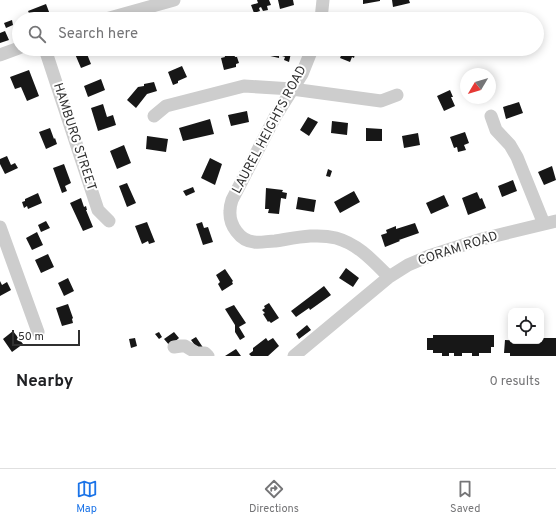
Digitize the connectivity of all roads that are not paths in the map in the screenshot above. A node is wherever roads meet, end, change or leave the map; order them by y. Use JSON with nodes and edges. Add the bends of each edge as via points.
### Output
{"nodes":[{"id":1,"x":174,"y":0,"type":"edge"},
{"id":2,"x":323,"y":0,"type":"edge"},
{"id":3,"x":131,"y":12,"type":"edge"},
{"id":4,"x":322,"y":12,"type":"edge"},
{"id":5,"x":12,"y":51,"type":"edge"},
{"id":6,"x":0,"y":55,"type":"edge"},
{"id":7,"x":47,"y":56,"type":"edge"},
{"id":8,"x":309,"y":56,"type":"edge"},
{"id":9,"x":292,"y":89,"type":"junction"},
{"id":10,"x":397,"y":95,"type":"dead end"},
{"id":11,"x":154,"y":116,"type":"dead end"},
{"id":12,"x":491,"y":116,"type":"dead end"},
{"id":13,"x":109,"y":221,"type":"dead end"},
{"id":14,"x":550,"y":222,"type":"edge"},
{"id":15,"x":0,"y":227,"type":"edge"},
{"id":16,"x":389,"y":277,"type":"junction"},
{"id":17,"x":38,"y":332,"type":"dead end"},
{"id":18,"x":174,"y":347,"type":"dead end"},
{"id":19,"x":208,"y":356,"type":"edge"},
{"id":20,"x":294,"y":356,"type":"edge"}],
"edges":[{"from":1,"to":3,"type":"street"},
{"from":2,"to":4,"type":"street"},
{"from":5,"to":6,"type":"street"},
{"from":7,"to":13,"type":"street","name":"HAMBURG STREET","via":[[98,210]]},
{"from":8,"to":9,"type":"street","name":"LAUREL HEIGHTS ROAD"},
{"from":9,"to":10,"type":"street","via":[[381,101]]},
{"from":9,"to":11,"type":"street","via":[[244,86],[166,106]]},
{"from":9,"to":16,"type":"street","name":"LAUREL HEIGHTS ROAD","via":[[232,200],[232,224],[241,237],[255,242],[322,236],[346,242],[357,247]]},
{"from":12,"to":14,"type":"street","via":[[496,130],[517,157]]},
{"from":14,"to":16,"type":"street","name":"CORAM ROAD","via":[[482,239],[429,256]]},
{"from":15,"to":17,"type":"street"},
{"from":16,"to":20,"type":"street","name":"CORAM ROAD"},
{"from":18,"to":19,"type":"street","via":[[185,346]]}]}
